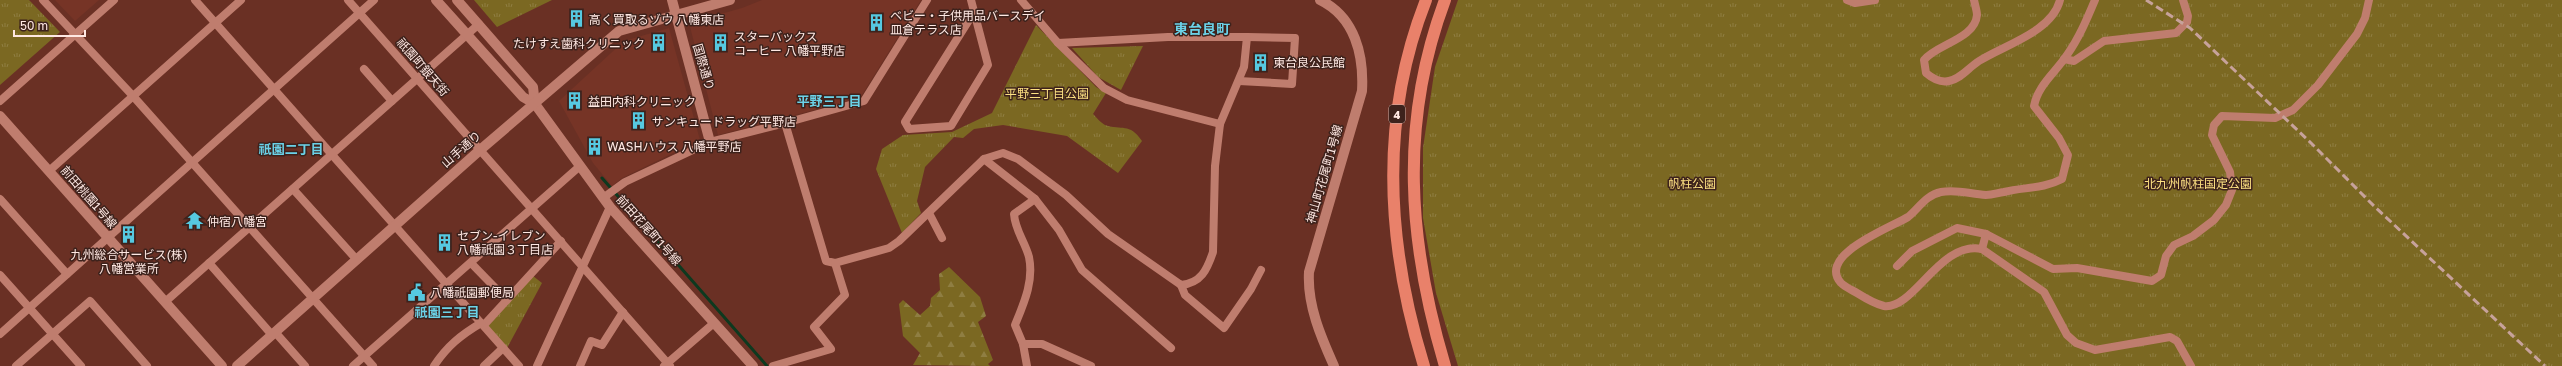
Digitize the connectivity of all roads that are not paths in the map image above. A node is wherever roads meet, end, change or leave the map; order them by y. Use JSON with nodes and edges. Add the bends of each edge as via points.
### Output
{"nodes":[{"id":1,"x":43,"y":0,"type":"edge"},
{"id":2,"x":114,"y":0,"type":"edge"},
{"id":3,"x":196,"y":0,"type":"edge"},
{"id":4,"x":241,"y":0,"type":"edge"},
{"id":5,"x":348,"y":0,"type":"edge"},
{"id":6,"x":374,"y":0,"type":"edge"},
{"id":7,"x":436,"y":0,"type":"edge"},
{"id":8,"x":458,"y":0,"type":"edge"},
{"id":9,"x":672,"y":0,"type":"edge"},
{"id":10,"x":730,"y":0,"type":"edge"},
{"id":11,"x":927,"y":0,"type":"edge"},
{"id":12,"x":971,"y":0,"type":"edge"},
{"id":13,"x":1021,"y":0,"type":"edge"},
{"id":14,"x":1320,"y":0,"type":"edge"},
{"id":15,"x":1426,"y":0,"type":"edge"},
{"id":16,"x":1445,"y":0,"type":"edge"},
{"id":17,"x":1847,"y":0,"type":"edge"},
{"id":18,"x":1875,"y":0,"type":"edge"},
{"id":19,"x":1974,"y":0,"type":"edge"},
{"id":20,"x":2060,"y":0,"type":"edge"},
{"id":21,"x":2095,"y":0,"type":"edge"},
{"id":22,"x":2183,"y":0,"type":"edge"},
{"id":23,"x":2369,"y":0,"type":"edge"},
{"id":24,"x":359,"y":12,"type":"junction"},
{"id":25,"x":974,"y":12,"type":"junction"},
{"id":26,"x":676,"y":15,"type":"junction"},
{"id":27,"x":216,"y":22,"type":"junction"},
{"id":28,"x":479,"y":24,"type":"junction"},
{"id":29,"x":76,"y":34,"type":"junction"},
{"id":30,"x":467,"y":35,"type":"junction"},
{"id":31,"x":1247,"y":37,"type":"junction"},
{"id":32,"x":1058,"y":43,"type":"junction"},
{"id":33,"x":2064,"y":59,"type":"junction"},
{"id":34,"x":364,"y":69,"type":"dead end"},
{"id":35,"x":418,"y":79,"type":"junction"},
{"id":36,"x":1239,"y":81,"type":"junction"},
{"id":37,"x":275,"y":90,"type":"junction"},
{"id":38,"x":133,"y":96,"type":"junction"},
{"id":39,"x":0,"y":101,"type":"edge"},
{"id":40,"x":392,"y":101,"type":"junction"},
{"id":41,"x":535,"y":104,"type":"junction"},
{"id":42,"x":2,"y":121,"type":"edge"},
{"id":43,"x":785,"y":123,"type":"junction"},
{"id":44,"x":1220,"y":124,"type":"junction"},
{"id":45,"x":710,"y":142,"type":"junction"},
{"id":46,"x":480,"y":150,"type":"junction"},
{"id":47,"x":332,"y":154,"type":"junction"},
{"id":48,"x":984,"y":159,"type":"junction"},
{"id":49,"x":192,"y":164,"type":"junction"},
{"id":50,"x":580,"y":166,"type":"junction"},
{"id":51,"x":49,"y":171,"type":"junction"},
{"id":52,"x":293,"y":189,"type":"junction"},
{"id":53,"x":610,"y":193,"type":"junction"},
{"id":54,"x":0,"y":199,"type":"edge"},
{"id":55,"x":1035,"y":200,"type":"junction"},
{"id":56,"x":610,"y":207,"type":"junction"},
{"id":57,"x":533,"y":208,"type":"junction"},
{"id":58,"x":929,"y":213,"type":"junction"},
{"id":59,"x":395,"y":226,"type":"junction"},
{"id":60,"x":250,"y":227,"type":"junction"},
{"id":61,"x":1986,"y":234,"type":"junction"},
{"id":62,"x":108,"y":238,"type":"junction"},
{"id":63,"x":942,"y":238,"type":"dead end"},
{"id":64,"x":561,"y":241,"type":"junction"},
{"id":65,"x":1982,"y":249,"type":"junction"},
{"id":66,"x":357,"y":260,"type":"junction"},
{"id":67,"x":209,"y":263,"type":"junction"},
{"id":68,"x":471,"y":263,"type":"junction"},
{"id":69,"x":835,"y":264,"type":"junction"},
{"id":70,"x":583,"y":266,"type":"junction"},
{"id":71,"x":1897,"y":266,"type":"dead end"},
{"id":72,"x":1261,"y":270,"type":"dead end"},
{"id":73,"x":67,"y":274,"type":"junction"},
{"id":74,"x":0,"y":275,"type":"edge"},
{"id":75,"x":446,"y":284,"type":"junction"},
{"id":76,"x":1181,"y":285,"type":"junction"},
{"id":77,"x":314,"y":298,"type":"junction"},
{"id":78,"x":507,"y":300,"type":"junction"},
{"id":79,"x":165,"y":302,"type":"junction"},
{"id":80,"x":29,"y":308,"type":"junction"},
{"id":81,"x":623,"y":312,"type":"junction"},
{"id":82,"x":714,"y":323,"type":"junction"},
{"id":83,"x":483,"y":324,"type":"junction"},
{"id":84,"x":0,"y":334,"type":"edge"},
{"id":85,"x":53,"y":334,"type":"junction"},
{"id":86,"x":274,"y":334,"type":"junction"},
{"id":87,"x":1023,"y":344,"type":"junction"},
{"id":88,"x":503,"y":348,"type":"junction"},
{"id":89,"x":1171,"y":348,"type":"dead end"},
{"id":90,"x":364,"y":356,"type":"junction"},
{"id":91,"x":667,"y":365,"type":"edge"},
{"id":92,"x":16,"y":366,"type":"edge"},
{"id":93,"x":81,"y":366,"type":"edge"},
{"id":94,"x":147,"y":366,"type":"edge"},
{"id":95,"x":222,"y":366,"type":"edge"},
{"id":96,"x":237,"y":366,"type":"edge"},
{"id":97,"x":305,"y":366,"type":"edge"},
{"id":98,"x":353,"y":366,"type":"edge"},
{"id":99,"x":373,"y":366,"type":"edge"},
{"id":100,"x":434,"y":366,"type":"edge"},
{"id":101,"x":484,"y":366,"type":"edge"},
{"id":102,"x":519,"y":366,"type":"edge"},
{"id":103,"x":537,"y":366,"type":"edge"},
{"id":104,"x":580,"y":366,"type":"edge"},
{"id":105,"x":753,"y":366,"type":"edge"},
{"id":106,"x":773,"y":366,"type":"edge"},
{"id":107,"x":1027,"y":366,"type":"edge"},
{"id":108,"x":1091,"y":366,"type":"edge"},
{"id":109,"x":1334,"y":366,"type":"edge"},
{"id":110,"x":1424,"y":366,"type":"edge"},
{"id":111,"x":1445,"y":366,"type":"edge"},
{"id":112,"x":2191,"y":366,"type":"edge"}],
"edges":[{"from":1,"to":29,"type":"street"},
{"from":2,"to":29,"type":"street"},
{"from":3,"to":27,"type":"street"},
{"from":4,"to":27,"type":"street"},
{"from":5,"to":24,"type":"street","name":"祇園町銀天街"},
{"from":6,"to":24,"type":"street"},
{"from":7,"to":30,"type":"street","name":"前田花尾町1号線"},
{"from":8,"to":28,"type":"street","name":"前田花尾町1号線"},
{"from":9,"to":26,"type":"street","name":"国際通り"},
{"from":10,"to":26,"type":"street","name":"山手通り"},
{"from":11,"to":43,"type":"street","via":[[864,101]]},
{"from":12,"to":25,"type":"street"},
{"from":13,"to":32,"type":"street"},
{"from":14,"to":109,"type":"street","name":"神山町花尾町1号線","via":[[1334,8],[1344,19],[1360,51],[1363,70],[1362,91],[1309,272],[1308,291],[1314,315]]},
{"from":15,"to":110,"type":"highway","number":"4","via":[[1405,68],[1394,131],[1392,162],[1395,232],[1405,298]]},
{"from":16,"to":111,"type":"highway","number":"4","via":[[1431,42],[1418,104],[1413,162],[1415,229],[1425,291]]},
{"from":17,"to":18,"type":"street","via":[[1855,3]]},
{"from":19,"to":20,"type":"street","via":[[1977,14],[1968,31],[1924,60],[1926,74],[1935,80],[1948,82],[1978,62],[2021,41],[2056,12]]},
{"from":21,"to":33,"type":"street","via":[[2082,31]]},
{"from":22,"to":33,"type":"street","via":[[2188,16],[2187,22],[2176,33],[2104,41],[2074,62]]},
{"from":23,"to":61,"type":"street","via":[[2365,18],[2356,34],[2318,84],[2293,110],[2275,118],[2222,116],[2214,125],[2212,135],[2230,172],[2232,190],[2226,205],[2214,220],[2174,245],[2166,256],[2161,275],[2152,281],[2077,268],[2053,269]]},
{"from":24,"to":35,"type":"street","name":"祇園町銀天街"},
{"from":24,"to":37,"type":"street"},
{"from":25,"to":25,"type":"street","via":[[988,65],[950,126],[910,129],[905,122]]},
{"from":26,"to":41,"type":"street","name":"山手通り","via":[[619,31]]},
{"from":26,"to":45,"type":"street","name":"国際通り"},
{"from":27,"to":37,"type":"street"},
{"from":27,"to":38,"type":"street"},
{"from":28,"to":30,"type":"street"},
{"from":28,"to":41,"type":"street","name":"前田花尾町1号線","via":[[533,87]]},
{"from":29,"to":38,"type":"street"},
{"from":29,"to":39,"type":"street"},
{"from":30,"to":35,"type":"street"},
{"from":30,"to":41,"type":"street","name":"前田花尾町1号線","via":[[523,97]]},
{"from":31,"to":32,"type":"street","via":[[1168,37]]},
{"from":31,"to":36,"type":"street","via":[[1244,67]]},
{"from":31,"to":36,"type":"street","via":[[1295,38],[1292,84]]},
{"from":32,"to":44,"type":"street","via":[[1104,88],[1128,100]]},
{"from":33,"to":65,"type":"street","via":[[2036,92],[2034,106],[2059,138],[2068,155],[2062,179],[2050,186],[1995,195],[1957,190],[1940,192],[1928,198],[1908,216],[1855,245],[1843,258],[1837,269],[1837,276],[1842,284],[1865,298],[1884,306],[1894,305],[1940,264],[1960,252]]},
{"from":34,"to":40,"type":"street"},
{"from":35,"to":40,"type":"street"},
{"from":35,"to":46,"type":"street","name":"祇園町銀天街"},
{"from":36,"to":44,"type":"street"},
{"from":37,"to":47,"type":"street"},
{"from":37,"to":49,"type":"street"},
{"from":38,"to":49,"type":"street"},
{"from":38,"to":51,"type":"street"},
{"from":40,"to":47,"type":"street"},
{"from":41,"to":46,"type":"street","name":"山手通り"},
{"from":41,"to":50,"type":"street","name":"前田花尾町1号線"},
{"from":42,"to":51,"type":"street","name":"前田桃園1号線"},
{"from":43,"to":45,"type":"street"},
{"from":43,"to":69,"type":"street","via":[[826,261]]},
{"from":44,"to":76,"type":"street","via":[[1215,166],[1213,252],[1209,265],[1201,277],[1192,284]]},
{"from":45,"to":53,"type":"street","via":[[624,182]]},
{"from":46,"to":57,"type":"street","name":"祇園町銀天街"},
{"from":46,"to":59,"type":"street","name":"山手通り"},
{"from":47,"to":52,"type":"street"},
{"from":47,"to":59,"type":"street"},
{"from":48,"to":55,"type":"street"},
{"from":48,"to":58,"type":"street"},
{"from":48,"to":76,"type":"street","via":[[1003,154],[1018,159],[1066,195],[1108,234]]},
{"from":49,"to":60,"type":"street"},
{"from":49,"to":62,"type":"street"},
{"from":50,"to":53,"type":"street","name":"前田花尾町1号線"},
{"from":50,"to":57,"type":"street"},
{"from":51,"to":62,"type":"street","name":"前田桃園1号線"},
{"from":52,"to":60,"type":"street"},
{"from":52,"to":66,"type":"street"},
{"from":53,"to":56,"type":"street","name":"前田花尾町1号線"},
{"from":54,"to":73,"type":"street"},
{"from":55,"to":87,"type":"street","via":[[1014,214],[1015,227],[1028,256],[1030,274],[1027,296],[1015,325]]},
{"from":55,"to":89,"type":"street","via":[[1059,230],[1082,270]]},
{"from":56,"to":70,"type":"street"},
{"from":56,"to":82,"type":"street","name":"前田花尾町1号線"},
{"from":57,"to":64,"type":"street","name":"祇園町銀天街"},
{"from":57,"to":68,"type":"street"},
{"from":58,"to":63,"type":"street"},
{"from":58,"to":69,"type":"street","via":[[889,248]]},
{"from":59,"to":66,"type":"street","name":"山手通り"},
{"from":59,"to":75,"type":"street"},
{"from":60,"to":67,"type":"street"},
{"from":60,"to":77,"type":"street"},
{"from":61,"to":65,"type":"street"},
{"from":61,"to":71,"type":"street","via":[[1957,228],[1912,251]]},
{"from":62,"to":73,"type":"street"},
{"from":62,"to":79,"type":"street","name":"前田桃園1号線"},
{"from":64,"to":70,"type":"street","name":"祇園町銀天街"},
{"from":64,"to":78,"type":"street"},
{"from":65,"to":112,"type":"street","via":[[2044,292],[2067,335],[2076,343],[2095,350],[2170,337],[2177,341]]},
{"from":66,"to":77,"type":"street","name":"山手通り"},
{"from":67,"to":79,"type":"street"},
{"from":67,"to":86,"type":"street"},
{"from":68,"to":75,"type":"street"},
{"from":68,"to":78,"type":"street"},
{"from":69,"to":106,"type":"street","via":[[845,295],[814,327],[831,349]]},
{"from":70,"to":81,"type":"street","name":"祇園町銀天街"},
{"from":70,"to":103,"type":"street"},
{"from":72,"to":76,"type":"street","via":[[1224,328],[1185,295]]},
{"from":73,"to":80,"type":"street"},
{"from":74,"to":80,"type":"street"},
{"from":75,"to":83,"type":"street"},
{"from":75,"to":90,"type":"street"},
{"from":77,"to":86,"type":"street","name":"山手通り"},
{"from":77,"to":90,"type":"street"},
{"from":78,"to":83,"type":"street"},
{"from":79,"to":95,"type":"street","name":"前田桃園1号線"},
{"from":80,"to":84,"type":"street"},
{"from":80,"to":85,"type":"street"},
{"from":81,"to":91,"type":"street","name":"祇園町銀天街"},
{"from":81,"to":104,"type":"street","via":[[602,345],[591,341]]},
{"from":82,"to":91,"type":"street"},
{"from":82,"to":105,"type":"street","name":"前田花尾町1号線"},
{"from":83,"to":88,"type":"street"},
{"from":83,"to":100,"type":"street","via":[[461,334]]},
{"from":85,"to":92,"type":"street"},
{"from":85,"to":93,"type":"street"},
{"from":85,"to":94,"type":"street","via":[[90,300]]},
{"from":86,"to":96,"type":"street","name":"山手通り"},
{"from":86,"to":97,"type":"street"},
{"from":87,"to":107,"type":"street"},
{"from":87,"to":108,"type":"street","via":[[1042,344]]},
{"from":88,"to":101,"type":"street"},
{"from":88,"to":102,"type":"street"},
{"from":90,"to":98,"type":"street"},
{"from":90,"to":99,"type":"street"}]}
